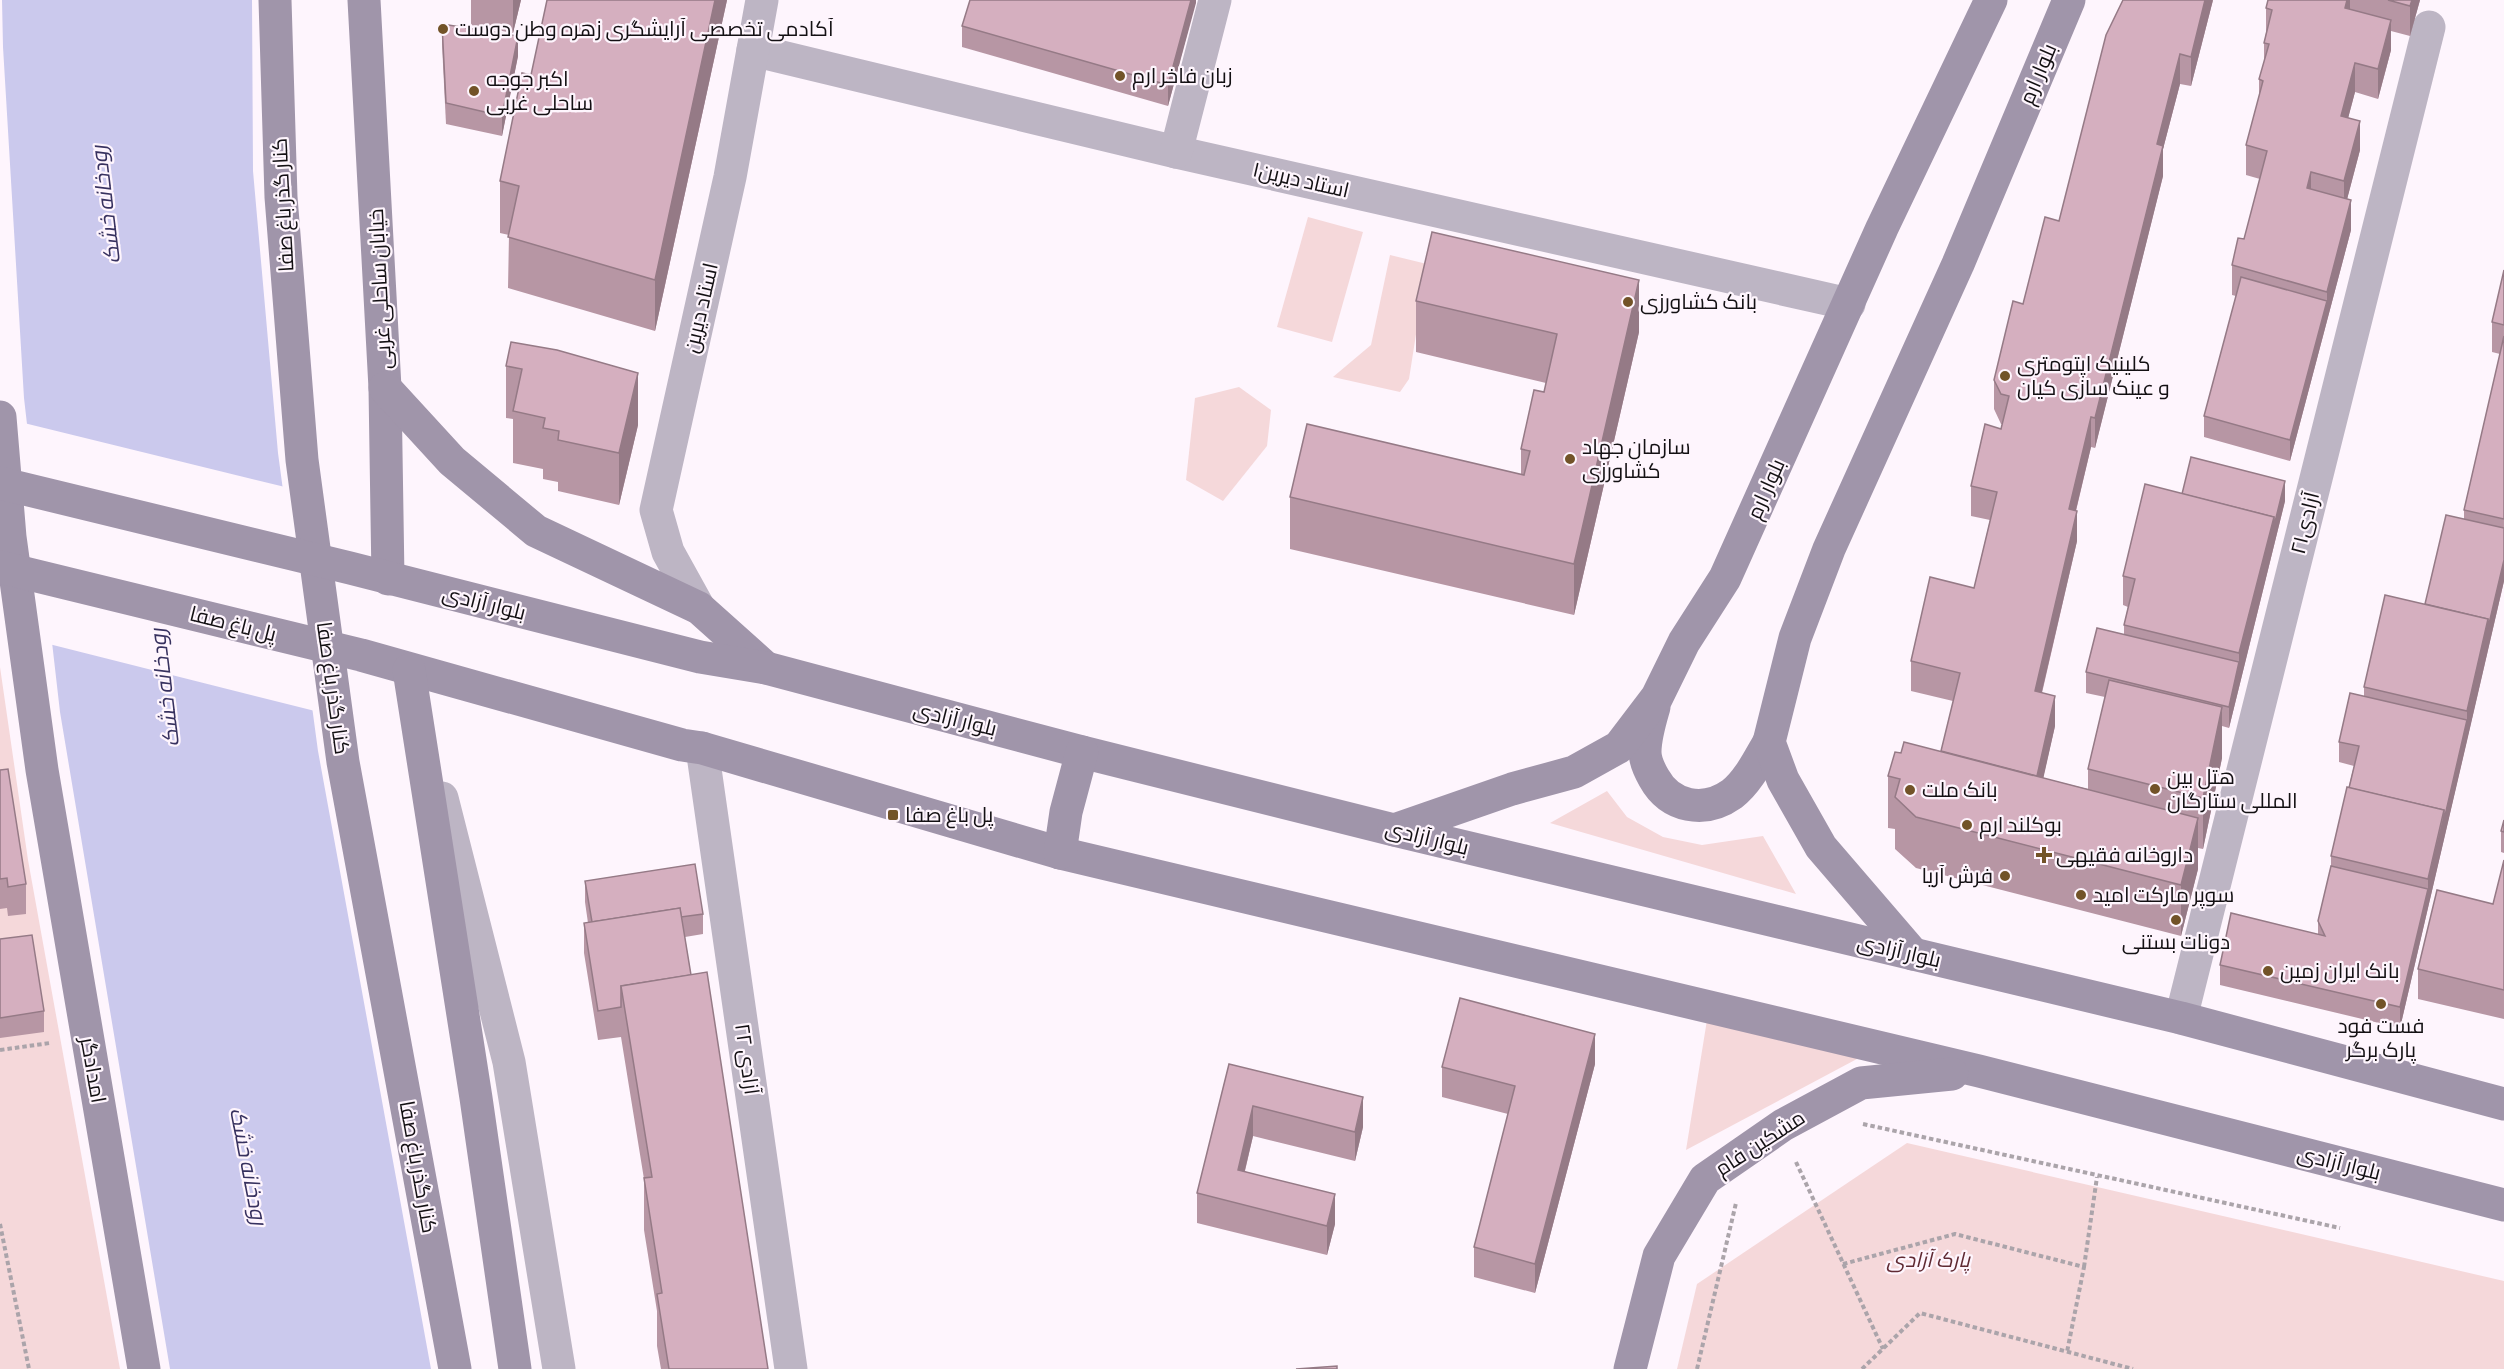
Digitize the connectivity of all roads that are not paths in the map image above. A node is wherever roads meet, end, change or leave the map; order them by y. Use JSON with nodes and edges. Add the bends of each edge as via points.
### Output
{"nodes":[{"id":1,"x":275,"y":0,"type":"edge"},
{"id":2,"x":364,"y":0,"type":"edge"},
{"id":3,"x":762,"y":0,"type":"edge"},
{"id":4,"x":1215,"y":0,"type":"edge"},
{"id":5,"x":1991,"y":0,"type":"edge"},
{"id":6,"x":2069,"y":0,"type":"edge"},
{"id":7,"x":2429,"y":27,"type":"dead end"},
{"id":8,"x":753,"y":50,"type":"junction"},
{"id":9,"x":1176,"y":152,"type":"junction"},
{"id":10,"x":1850,"y":304,"type":"junction"},
{"id":11,"x":385,"y":388,"type":"junction"},
{"id":12,"x":0,"y":417,"type":"edge"},
{"id":13,"x":0,"y":483,"type":"edge"},
{"id":14,"x":0,"y":567,"type":"edge"},
{"id":15,"x":388,"y":579,"type":"junction"},
{"id":16,"x":699,"y":608,"type":"junction"},
{"id":17,"x":361,"y":655,"type":"joint"},
{"id":18,"x":766,"y":668,"type":"junction"},
{"id":19,"x":409,"y":670,"type":"junction"},
{"id":20,"x":1657,"y":697,"type":"junction"},
{"id":21,"x":1770,"y":742,"type":"junction"},
{"id":22,"x":702,"y":748,"type":"junction"},
{"id":23,"x":1082,"y":752,"type":"junction"},
{"id":24,"x":1395,"y":830,"type":"junction"},
{"id":25,"x":1060,"y":853,"type":"junction"},
{"id":26,"x":1913,"y":954,"type":"junction"},
{"id":27,"x":2181,"y":1018,"type":"junction"},
{"id":28,"x":1979,"y":1071,"type":"junction"},
{"id":29,"x":2504,"y":1104,"type":"edge"},
{"id":30,"x":2504,"y":1205,"type":"edge"},
{"id":31,"x":144,"y":1369,"type":"edge"},
{"id":32,"x":455,"y":1369,"type":"edge"},
{"id":33,"x":515,"y":1369,"type":"edge"},
{"id":34,"x":559,"y":1369,"type":"edge"},
{"id":35,"x":791,"y":1369,"type":"edge"},
{"id":36,"x":1630,"y":1369,"type":"edge"}],
"edges":[{"from":1,"to":32,"type":"main road","name":"کنار گذر باغ صفا","via":[[281,197],[302,460],[343,762]]},
{"from":2,"to":11,"type":"main road","name":"خیابان ساحلی غربی"},
{"from":3,"to":8,"type":"street","name":"استاد دیرین"},
{"from":4,"to":9,"type":"street"},
{"from":5,"to":10,"type":"main road","name":"بلوار ارم"},
{"from":6,"to":21,"type":"main road","name":"بلوار ارم","via":[[1958,264],[1829,549],[1795,638]]},
{"from":7,"to":27,"type":"street","name":"آزادی۲۱"},
{"from":8,"to":9,"type":"street","name":"استاد دیرین۱"},
{"from":8,"to":16,"type":"street","name":"استاد دیرین","via":[[730,177],[656,510],[668,552]]},
{"from":9,"to":10,"type":"street","name":"استاد دیرین۱"},
{"from":10,"to":20,"type":"main road","name":"بلوار ارم","via":[[1725,578],[1684,642]]},
{"from":11,"to":15,"type":"main road","name":"خیابان ساحلی غربی"},
{"from":11,"to":16,"type":"main road","via":[[452,461],[536,531]]},
{"from":12,"to":31,"type":"main road","name":"امدادگر","via":[[10,537],[42,770]]},
{"from":13,"to":15,"type":"main road","name":"بلوار آزادی"},
{"from":14,"to":17,"type":"main road","name":"پل باغ صفا"},
{"from":15,"to":18,"type":"main road","name":"بلوار آزادی","via":[[700,657]]},
{"from":16,"to":18,"type":"main road"},
{"from":17,"to":19,"type":"main road","name":"بلوار آزادی"},
{"from":18,"to":23,"type":"main road","name":"بلوار آزادی"},
{"from":19,"to":22,"type":"main road","name":"بلوار آزادی"},
{"from":19,"to":33,"type":"main road"},
{"from":19,"to":34,"type":"street","via":[[509,1062]]},
{"from":20,"to":21,"type":"main road","via":[[1645,754],[1662,792],[1676,801],[1694,806],[1732,794]]},
{"from":20,"to":24,"type":"main road","name":"بلوار ارم","via":[[1619,747],[1574,772]]},
{"from":21,"to":26,"type":"main road","via":[[1783,780],[1821,847]]},
{"from":22,"to":25,"type":"main road","name":"بلوار آزادی"},
{"from":22,"to":35,"type":"street","name":"آزادی ۲۲"},
{"from":23,"to":24,"type":"main road","name":"بلوار آزادی"},
{"from":23,"to":25,"type":"main road"},
{"from":24,"to":26,"type":"main road","name":"بلوار آزادی"},
{"from":25,"to":28,"type":"main road","name":"بلوار آزادی"},
{"from":26,"to":27,"type":"main road","name":"بلوار آزادی"},
{"from":27,"to":29,"type":"main road","name":"بلوار آزادی"},
{"from":28,"to":30,"type":"main road","name":"بلوار آزادی"},
{"from":28,"to":36,"type":"main road","name":"مشکین فام","via":[[1861,1083],[1783,1125],[1705,1179],[1659,1256]]}]}
